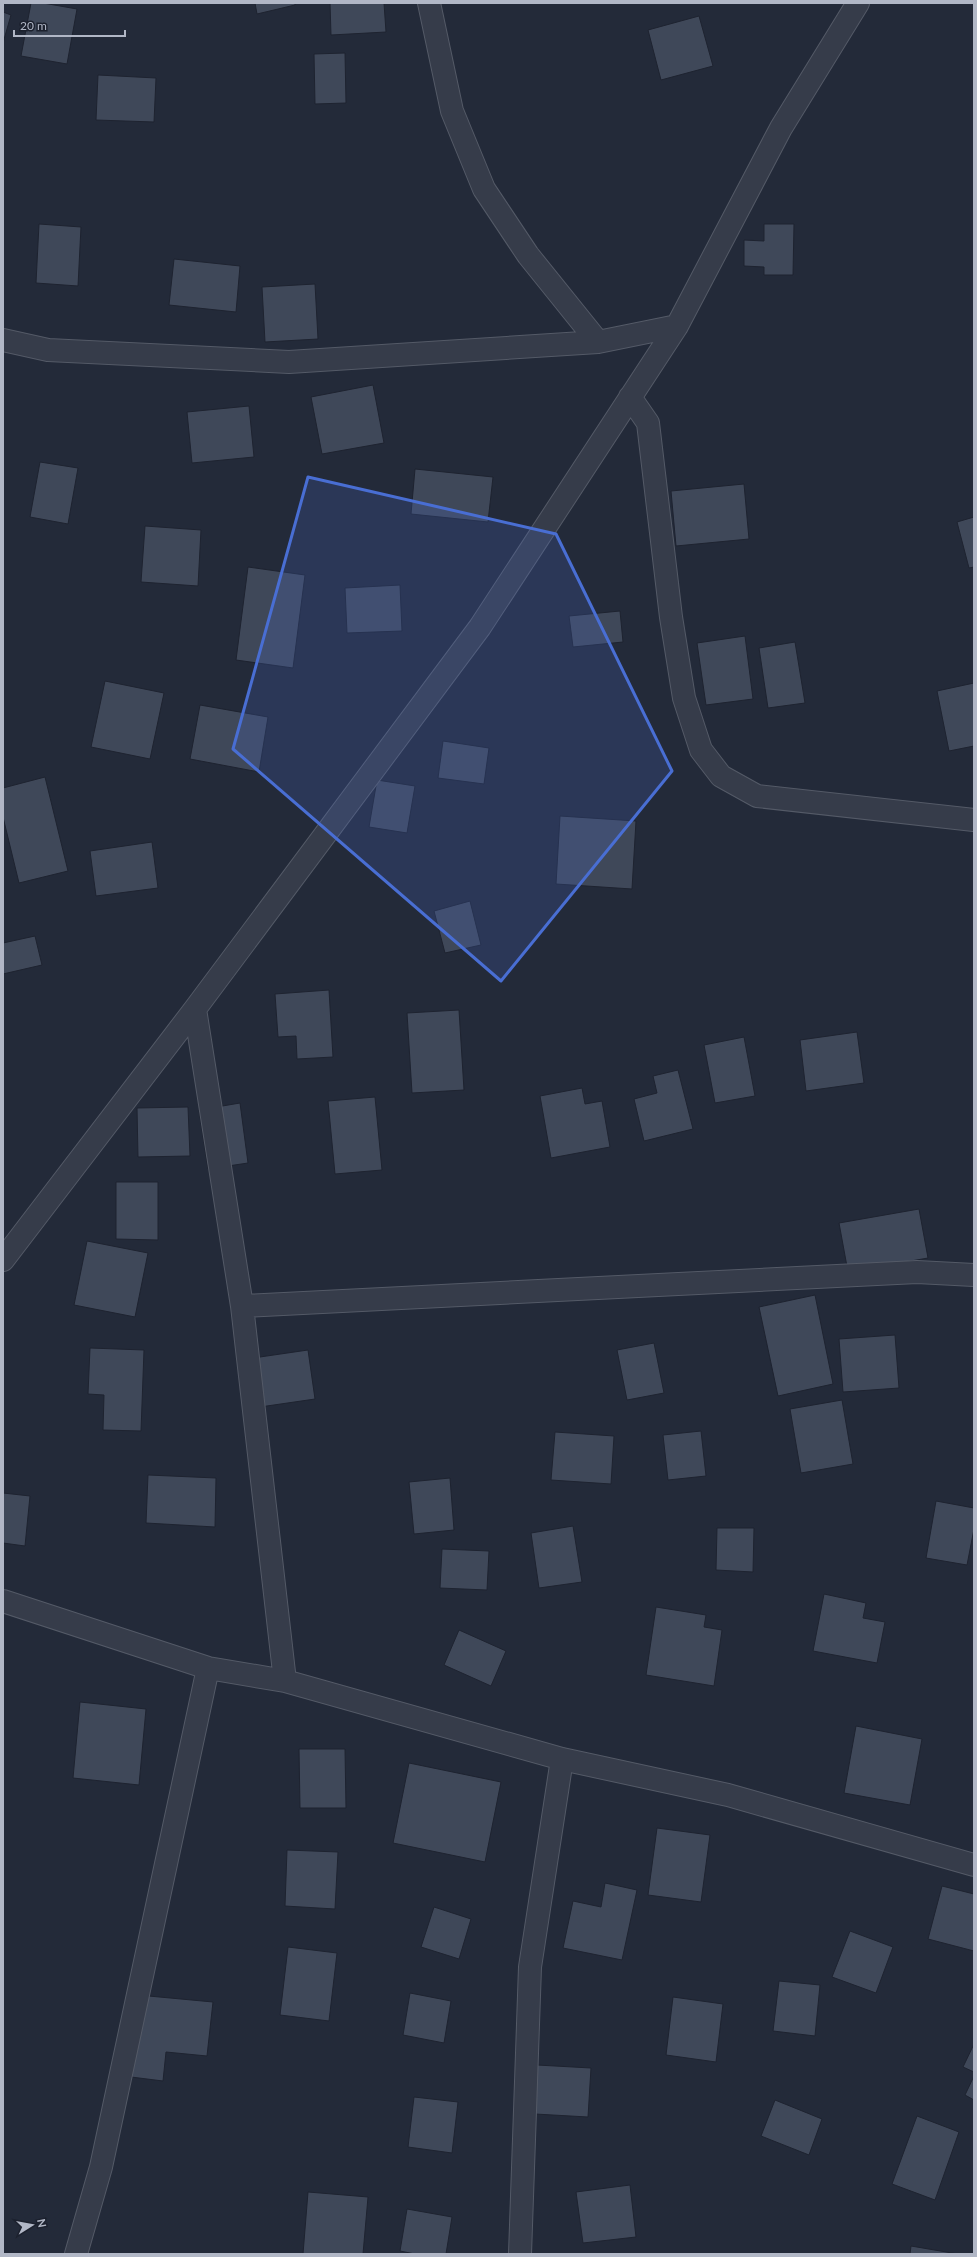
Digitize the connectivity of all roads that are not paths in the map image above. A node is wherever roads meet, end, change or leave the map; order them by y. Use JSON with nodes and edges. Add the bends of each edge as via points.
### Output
{"nodes":[{"id":1,"x":429,"y":3,"type":"edge"},
{"id":2,"x":858,"y":3,"type":"edge"},
{"id":3,"x":677,"y":326,"type":"junction"},
{"id":4,"x":3,"y":340,"type":"edge"},
{"id":5,"x":598,"y":342,"type":"junction"},
{"id":6,"x":630,"y":397,"type":"junction"},
{"id":7,"x":974,"y":820,"type":"edge"},
{"id":8,"x":195,"y":1009,"type":"junction"},
{"id":9,"x":3,"y":1260,"type":"edge"},
{"id":10,"x":974,"y":1275,"type":"edge"},
{"id":11,"x":242,"y":1306,"type":"junction"},
{"id":12,"x":3,"y":1600,"type":"edge"},
{"id":13,"x":208,"y":1668,"type":"junction"},
{"id":14,"x":285,"y":1681,"type":"junction"},
{"id":15,"x":562,"y":1759,"type":"junction"},
{"id":16,"x":974,"y":1865,"type":"edge"},
{"id":17,"x":76,"y":2254,"type":"edge"},
{"id":18,"x":520,"y":2254,"type":"edge"}],
"edges":[{"from":1,"to":5,"type":"street","via":[[452,111],[484,189],[528,255]]},
{"from":2,"to":3,"type":"street","via":[[781,128]]},
{"from":3,"to":5,"type":"street"},
{"from":3,"to":6,"type":"street"},
{"from":4,"to":5,"type":"street","via":[[48,350],[289,362]]},
{"from":6,"to":7,"type":"street","via":[[648,423],[671,617],[684,698],[701,750],[721,776],[757,796]]},
{"from":6,"to":8,"type":"street","via":[[480,627]]},
{"from":8,"to":9,"type":"street"},
{"from":8,"to":11,"type":"street"},
{"from":10,"to":11,"type":"street","via":[[917,1272]]},
{"from":11,"to":14,"type":"street"},
{"from":12,"to":13,"type":"street"},
{"from":13,"to":14,"type":"street"},
{"from":13,"to":17,"type":"street","via":[[101,2167]]},
{"from":14,"to":15,"type":"street"},
{"from":15,"to":16,"type":"street","via":[[728,1795]]},
{"from":15,"to":18,"type":"street","via":[[530,1967]]}]}
